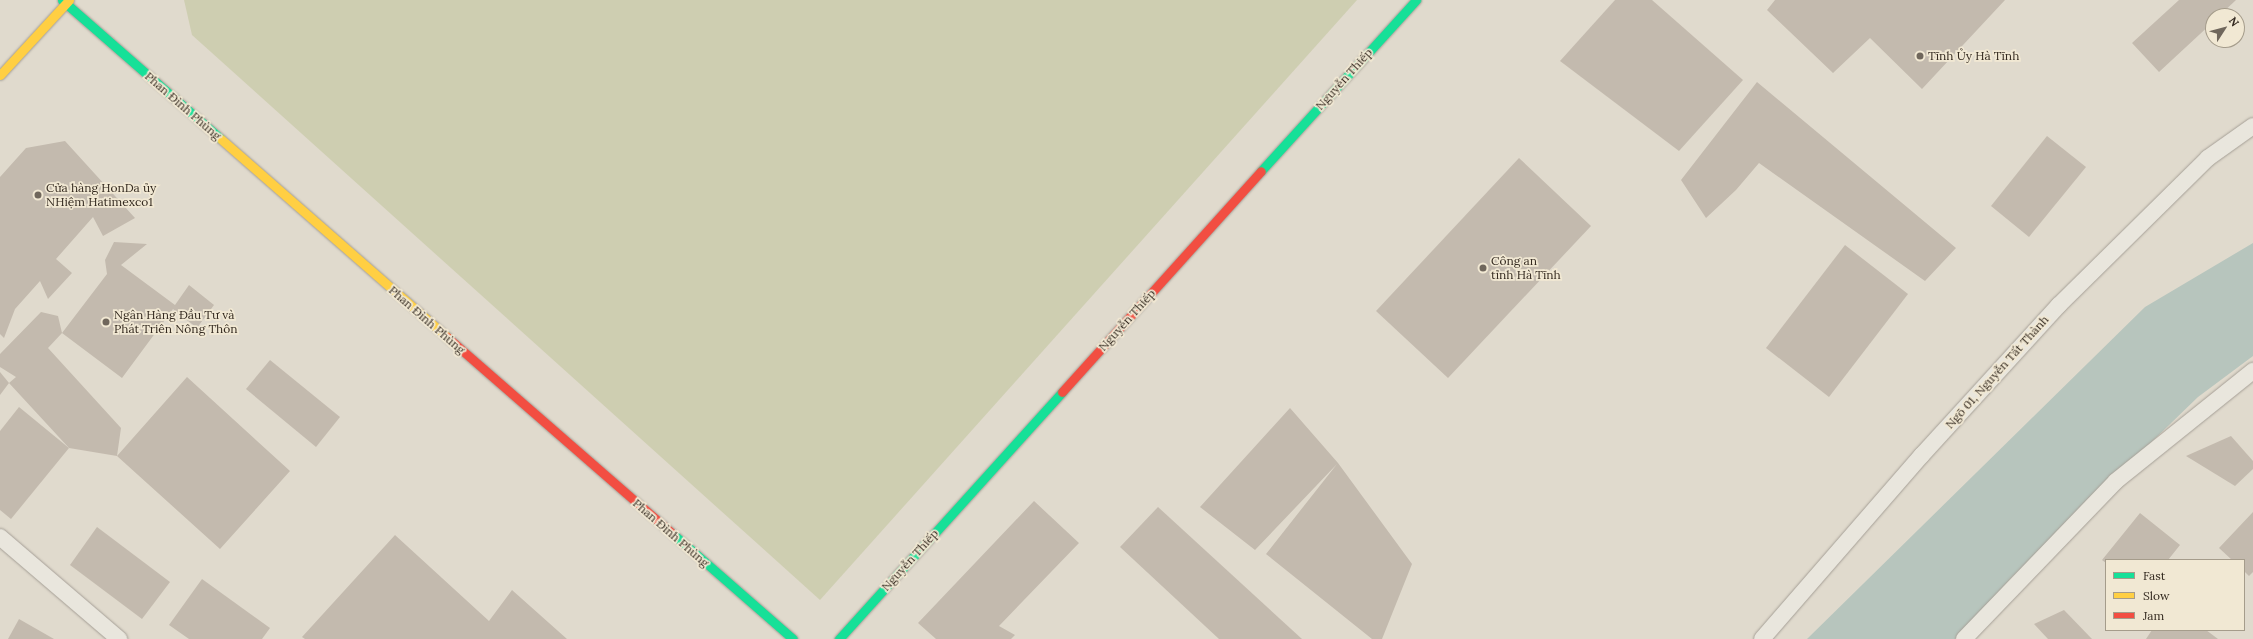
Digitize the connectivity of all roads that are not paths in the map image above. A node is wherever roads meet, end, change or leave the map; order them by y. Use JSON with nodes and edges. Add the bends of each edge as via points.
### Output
{"nodes":[{"id":1,"x":1416,"y":0,"type":"edge"},
{"id":2,"x":66,"y":1,"type":"edge"},
{"id":3,"x":0,"y":75,"type":"edge"},
{"id":4,"x":2253,"y":126,"type":"edge"},
{"id":5,"x":2253,"y":372,"type":"edge"},
{"id":6,"x":0,"y":537,"type":"edge"},
{"id":7,"x":118,"y":639,"type":"edge"},
{"id":8,"x":793,"y":639,"type":"edge"},
{"id":9,"x":839,"y":639,"type":"edge"},
{"id":10,"x":1762,"y":639,"type":"edge"},
{"id":11,"x":1964,"y":639,"type":"edge"}],
"edges":[{"from":1,"to":9,"type":"street","name":"Nguyễn Thiếp"},
{"from":2,"to":3,"type":"street"},
{"from":2,"to":8,"type":"street","name":"Phan Đình Phùng"},
{"from":4,"to":10,"type":"lane","name":"Ngõ 01, Nguyễn Tất Thành","via":[[2208,158],[2059,305],[1922,455]]},
{"from":5,"to":11,"type":"lane","via":[[2116,481]]},
{"from":6,"to":7,"type":"lane"}]}
